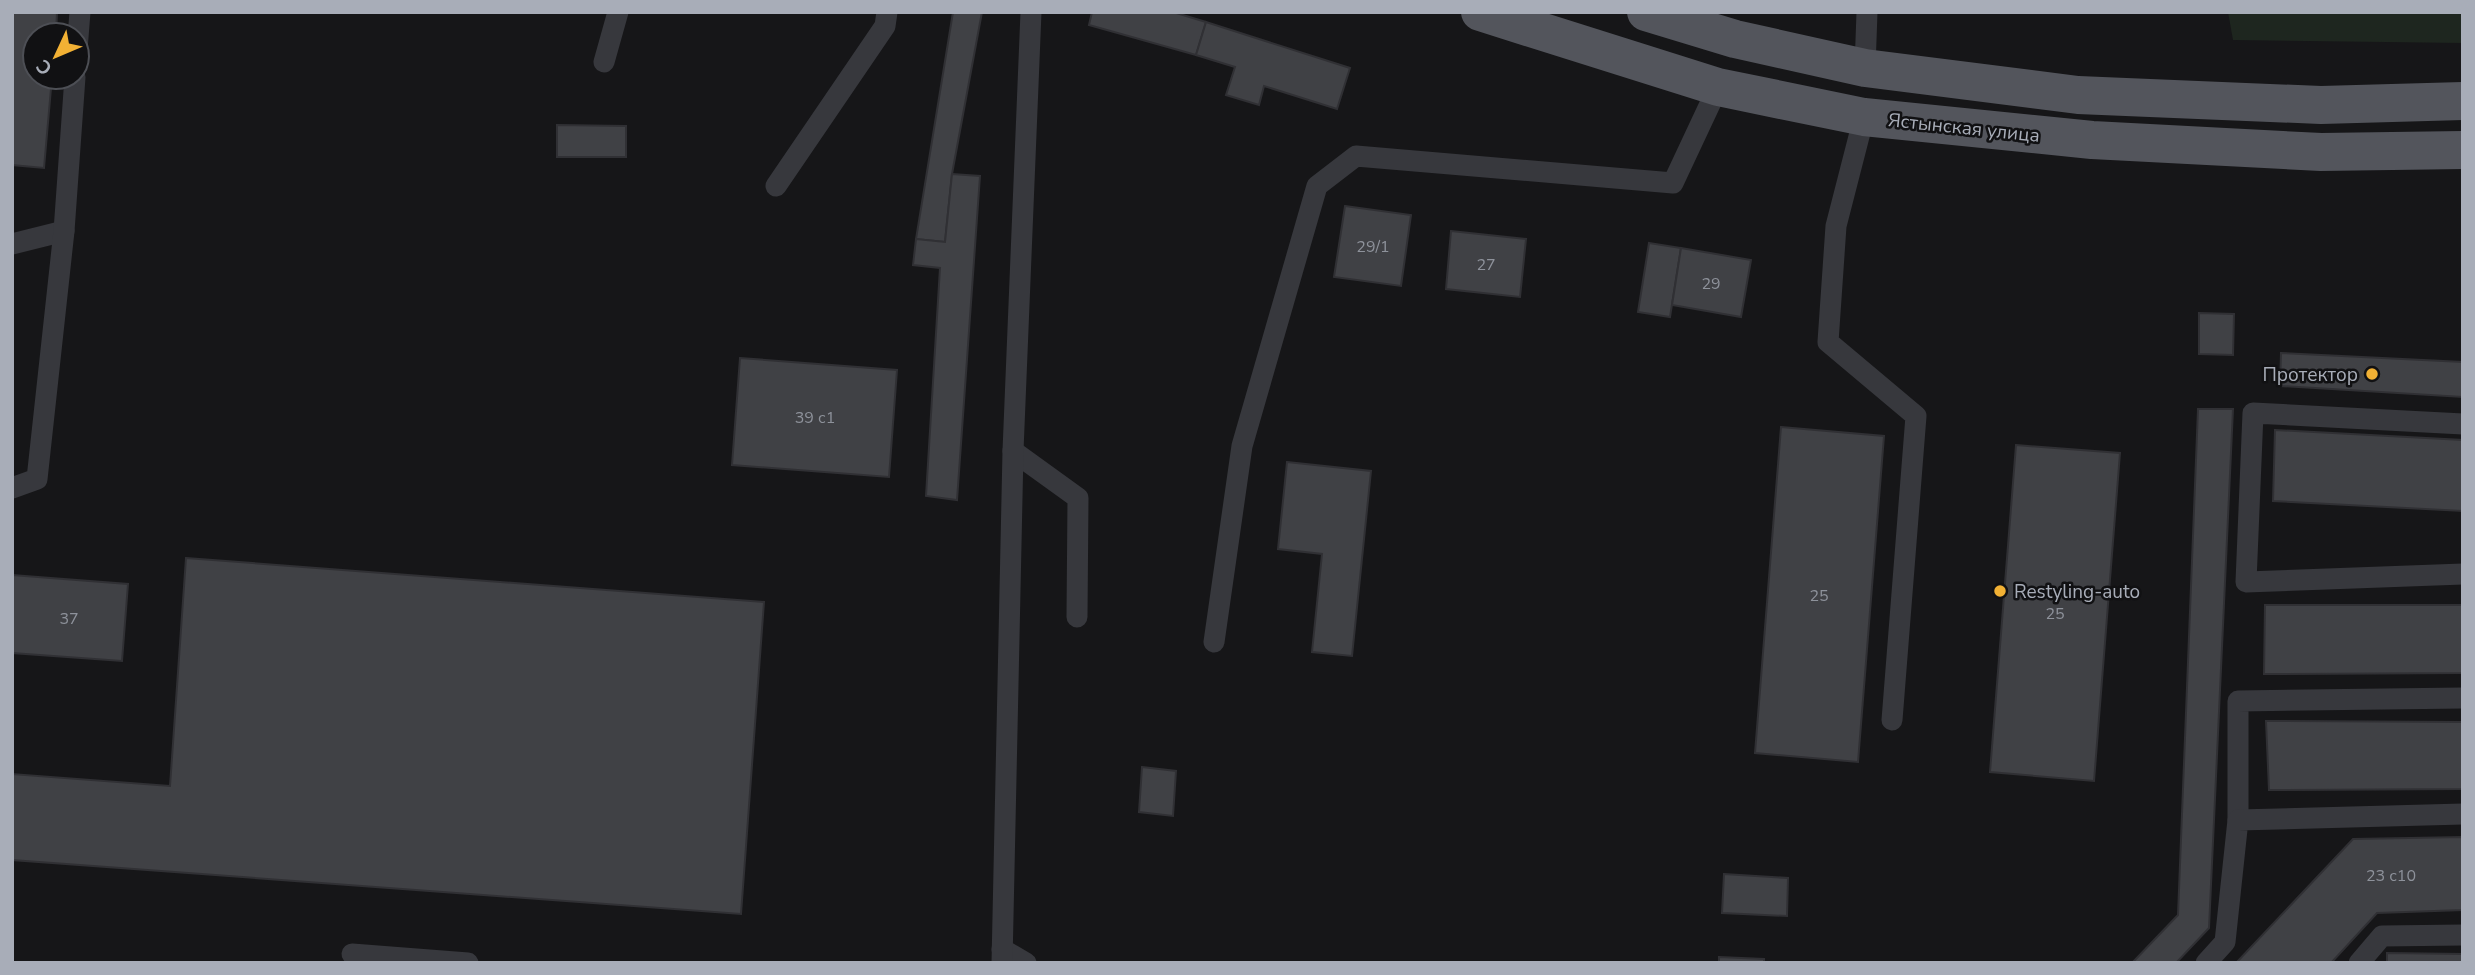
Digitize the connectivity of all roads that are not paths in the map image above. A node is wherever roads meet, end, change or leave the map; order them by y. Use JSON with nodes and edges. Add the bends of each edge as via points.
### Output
{"nodes":[{"id":1,"x":618,"y":12,"type":"edge"},
{"id":2,"x":887,"y":12,"type":"edge"},
{"id":3,"x":1031,"y":12,"type":"edge"},
{"id":4,"x":1480,"y":12,"type":"edge"},
{"id":5,"x":1646,"y":12,"type":"edge"},
{"id":6,"x":1867,"y":12,"type":"edge"},
{"id":7,"x":604,"y":62,"type":"dead end"},
{"id":8,"x":1865,"y":68,"type":"junction"},
{"id":9,"x":1718,"y":87,"type":"junction"},
{"id":10,"x":74,"y":91,"type":"edge"},
{"id":11,"x":2463,"y":101,"type":"edge"},
{"id":12,"x":1864,"y":117,"type":"junction"},
{"id":13,"x":2463,"y":150,"type":"edge"},
{"id":14,"x":776,"y":186,"type":"dead end"},
{"id":15,"x":64,"y":231,"type":"junction"},
{"id":16,"x":12,"y":244,"type":"edge"},
{"id":17,"x":2463,"y":424,"type":"edge"},
{"id":18,"x":1013,"y":451,"type":"junction"},
{"id":19,"x":12,"y":488,"type":"edge"},
{"id":20,"x":2463,"y":574,"type":"edge"},
{"id":21,"x":1077,"y":617,"type":"dead end"},
{"id":22,"x":1214,"y":642,"type":"dead end"},
{"id":23,"x":2463,"y":698,"type":"edge"},
{"id":24,"x":1892,"y":720,"type":"dead end"},
{"id":25,"x":2463,"y":814,"type":"edge"},
{"id":26,"x":2238,"y":820,"type":"junction"},
{"id":27,"x":2463,"y":935,"type":"edge"},
{"id":28,"x":352,"y":954,"type":"dead end"},
{"id":29,"x":1002,"y":956,"type":"edge"},
{"id":30,"x":468,"y":963,"type":"edge"},
{"id":31,"x":1026,"y":963,"type":"edge"},
{"id":32,"x":2206,"y":963,"type":"edge"},
{"id":33,"x":2359,"y":963,"type":"edge"}],
"edges":[{"from":1,"to":7,"type":"lane"},
{"from":2,"to":14,"type":"lane","via":[[885,26]]},
{"from":3,"to":18,"type":"lane"},
{"from":4,"to":9,"type":"main road","name":"Ястынская улица"},
{"from":5,"to":8,"type":"main road","via":[[1735,39]]},
{"from":6,"to":8,"type":"lane"},
{"from":8,"to":11,"type":"main road","via":[[2078,95],[2321,105]]},
{"from":9,"to":12,"type":"main road","name":"Ястынская улица"},
{"from":9,"to":22,"type":"lane","via":[[1673,183],[1356,156],[1317,186],[1242,446]]},
{"from":10,"to":15,"type":"lane"},
{"from":12,"to":13,"type":"main road","name":"Ястынская улица","via":[[2092,140],[2321,152]]},
{"from":12,"to":24,"type":"lane","via":[[1836,226],[1828,342],[1916,416]]},
{"from":15,"to":16,"type":"lane"},
{"from":15,"to":19,"type":"lane","via":[[37,480]]},
{"from":17,"to":20,"type":"lane","via":[[2253,413],[2246,582]]},
{"from":18,"to":21,"type":"lane","via":[[1078,498]]},
{"from":18,"to":29,"type":"lane"},
{"from":23,"to":26,"type":"lane","via":[[2238,701]]},
{"from":25,"to":26,"type":"lane"},
{"from":26,"to":32,"type":"lane","via":[[2225,942]]},
{"from":27,"to":33,"type":"lane","via":[[2382,936]]},
{"from":28,"to":30,"type":"lane"},
{"from":29,"to":31,"type":"lane"}]}
